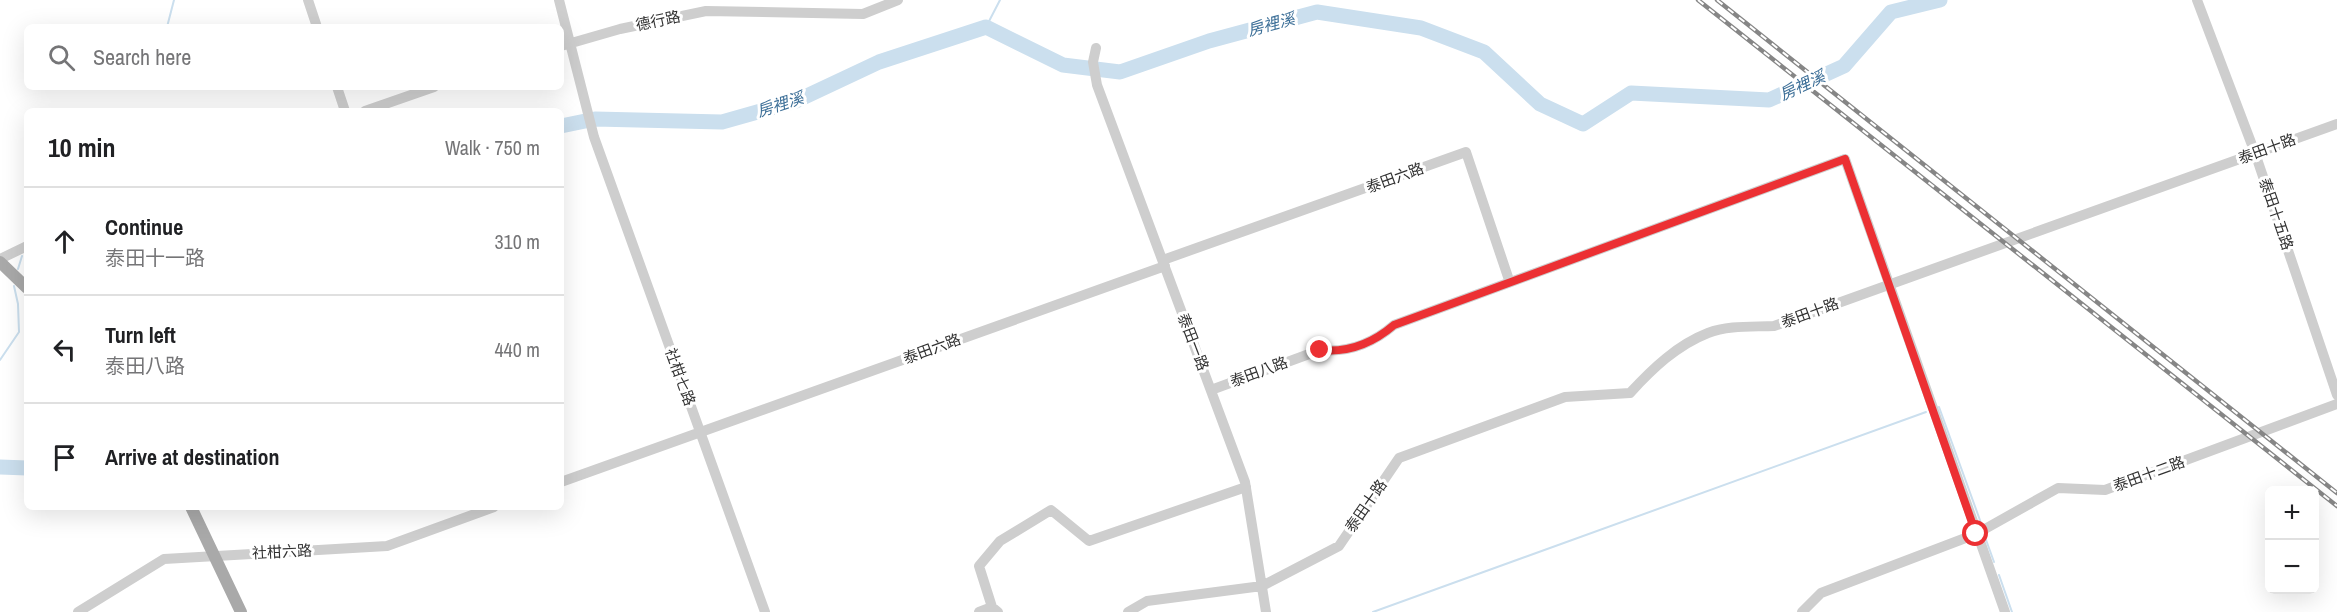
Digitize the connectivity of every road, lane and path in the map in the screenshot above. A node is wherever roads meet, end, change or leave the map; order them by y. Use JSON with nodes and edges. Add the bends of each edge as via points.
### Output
{"nodes":[{"id":1,"x":308,"y":0,"type":"edge"},
{"id":2,"x":559,"y":0,"type":"edge"},
{"id":3,"x":898,"y":0,"type":"edge"},
{"id":4,"x":2197,"y":0,"type":"edge"},
{"id":5,"x":316,"y":24,"type":"edge"},
{"id":6,"x":562,"y":24,"type":"edge"},
{"id":7,"x":565,"y":45,"type":"edge"},
{"id":8,"x":1096,"y":48,"type":"dead end"},
{"id":9,"x":338,"y":90,"type":"edge"},
{"id":10,"x":425,"y":90,"type":"edge"},
{"id":11,"x":344,"y":108,"type":"edge"},
{"id":12,"x":374,"y":108,"type":"edge"},
{"id":13,"x":2337,"y":124,"type":"edge"},
{"id":14,"x":2255,"y":153,"type":"junction"},
{"id":15,"x":24,"y":248,"type":"edge"},
{"id":16,"x":0,"y":261,"type":"edge"},
{"id":17,"x":1164,"y":263,"type":"junction"},
{"id":18,"x":1509,"y":280,"type":"junction"},
{"id":19,"x":24,"y":285,"type":"edge"},
{"id":20,"x":1888,"y":285,"type":"junction"},
{"id":21,"x":1211,"y":390,"type":"junction"},
{"id":22,"x":2337,"y":395,"type":"edge"},
{"id":23,"x":2337,"y":404,"type":"edge"},
{"id":24,"x":700,"y":432,"type":"junction"},
{"id":25,"x":564,"y":481,"type":"edge"},
{"id":26,"x":1246,"y":487,"type":"junction"},
{"id":27,"x":192,"y":510,"type":"edge"},
{"id":28,"x":486,"y":510,"type":"edge"},
{"id":29,"x":1976,"y":534,"type":"junction"},
{"id":30,"x":214,"y":556,"type":"junction"},
{"id":31,"x":1262,"y":586,"type":"junction"},
{"id":32,"x":995,"y":609,"type":"edge"},
{"id":33,"x":78,"y":612,"type":"edge"},
{"id":34,"x":241,"y":612,"type":"edge"},
{"id":35,"x":765,"y":612,"type":"edge"},
{"id":36,"x":978,"y":612,"type":"edge"},
{"id":37,"x":1128,"y":612,"type":"edge"},
{"id":38,"x":1266,"y":612,"type":"edge"},
{"id":39,"x":1802,"y":612,"type":"edge"},
{"id":40,"x":2005,"y":612,"type":"edge"}],
"edges":[{"from":1,"to":5,"type":"street"},
{"from":2,"to":6,"type":"street","name":"社柑七路"},
{"from":3,"to":7,"type":"street","name":"德行路","via":[[863,14],[706,11]]},
{"from":4,"to":14,"type":"street","name":"泰田十五路"},
{"from":7,"to":24,"type":"street","name":"社柑七路"},
{"from":8,"to":17,"type":"street","name":"泰田一路","via":[[1095,78]]},
{"from":9,"to":11,"type":"street"},
{"from":10,"to":12,"type":"street"},
{"from":13,"to":14,"type":"street","name":"泰田十路"},
{"from":14,"to":20,"type":"street","name":"泰田十路"},
{"from":14,"to":22,"type":"street","name":"泰田十五路"},
{"from":15,"to":16,"type":"street"},
{"from":16,"to":19,"type":"main road"},
{"from":17,"to":18,"type":"street","name":"泰田六路","via":[[1466,152]]},
{"from":17,"to":21,"type":"street","name":"泰田一路"},
{"from":17,"to":24,"type":"street","name":"泰田六路"},
{"from":18,"to":20,"type":"street","name":"泰田八路","via":[[1845,159]]},
{"from":18,"to":21,"type":"street","name":"泰田八路","via":[[1394,325],[1377,339],[1337,352],[1320,350]]},
{"from":20,"to":29,"type":"street"},
{"from":20,"to":31,"type":"street","name":"泰田十路","via":[[1774,326],[1734,327],[1708,333],[1656,365],[1630,393],[1566,397],[1399,458],[1339,546]]},
{"from":21,"to":26,"type":"street","name":"泰田一路"},
{"from":23,"to":29,"type":"street","name":"泰田十二路","via":[[2105,490],[2058,488]]},
{"from":24,"to":25,"type":"street"},
{"from":24,"to":35,"type":"street","name":"社柑七路"},
{"from":26,"to":31,"type":"street","name":"泰田一路"},
{"from":26,"to":32,"type":"street","via":[[1089,541],[1051,510],[1000,541],[979,566]]},
{"from":27,"to":30,"type":"main road"},
{"from":28,"to":30,"type":"street","name":"社柑六路","via":[[387,546]]},
{"from":29,"to":39,"type":"street","name":"泰田十二路","via":[[1821,592]]},
{"from":29,"to":40,"type":"street"},
{"from":30,"to":33,"type":"street","name":"社柑六路","via":[[164,559]]},
{"from":30,"to":34,"type":"main road"},
{"from":31,"to":37,"type":"street","name":"泰田十路","via":[[1147,602]]},
{"from":31,"to":38,"type":"street","name":"泰田一路"},
{"from":32,"to":36,"type":"street"}]}
